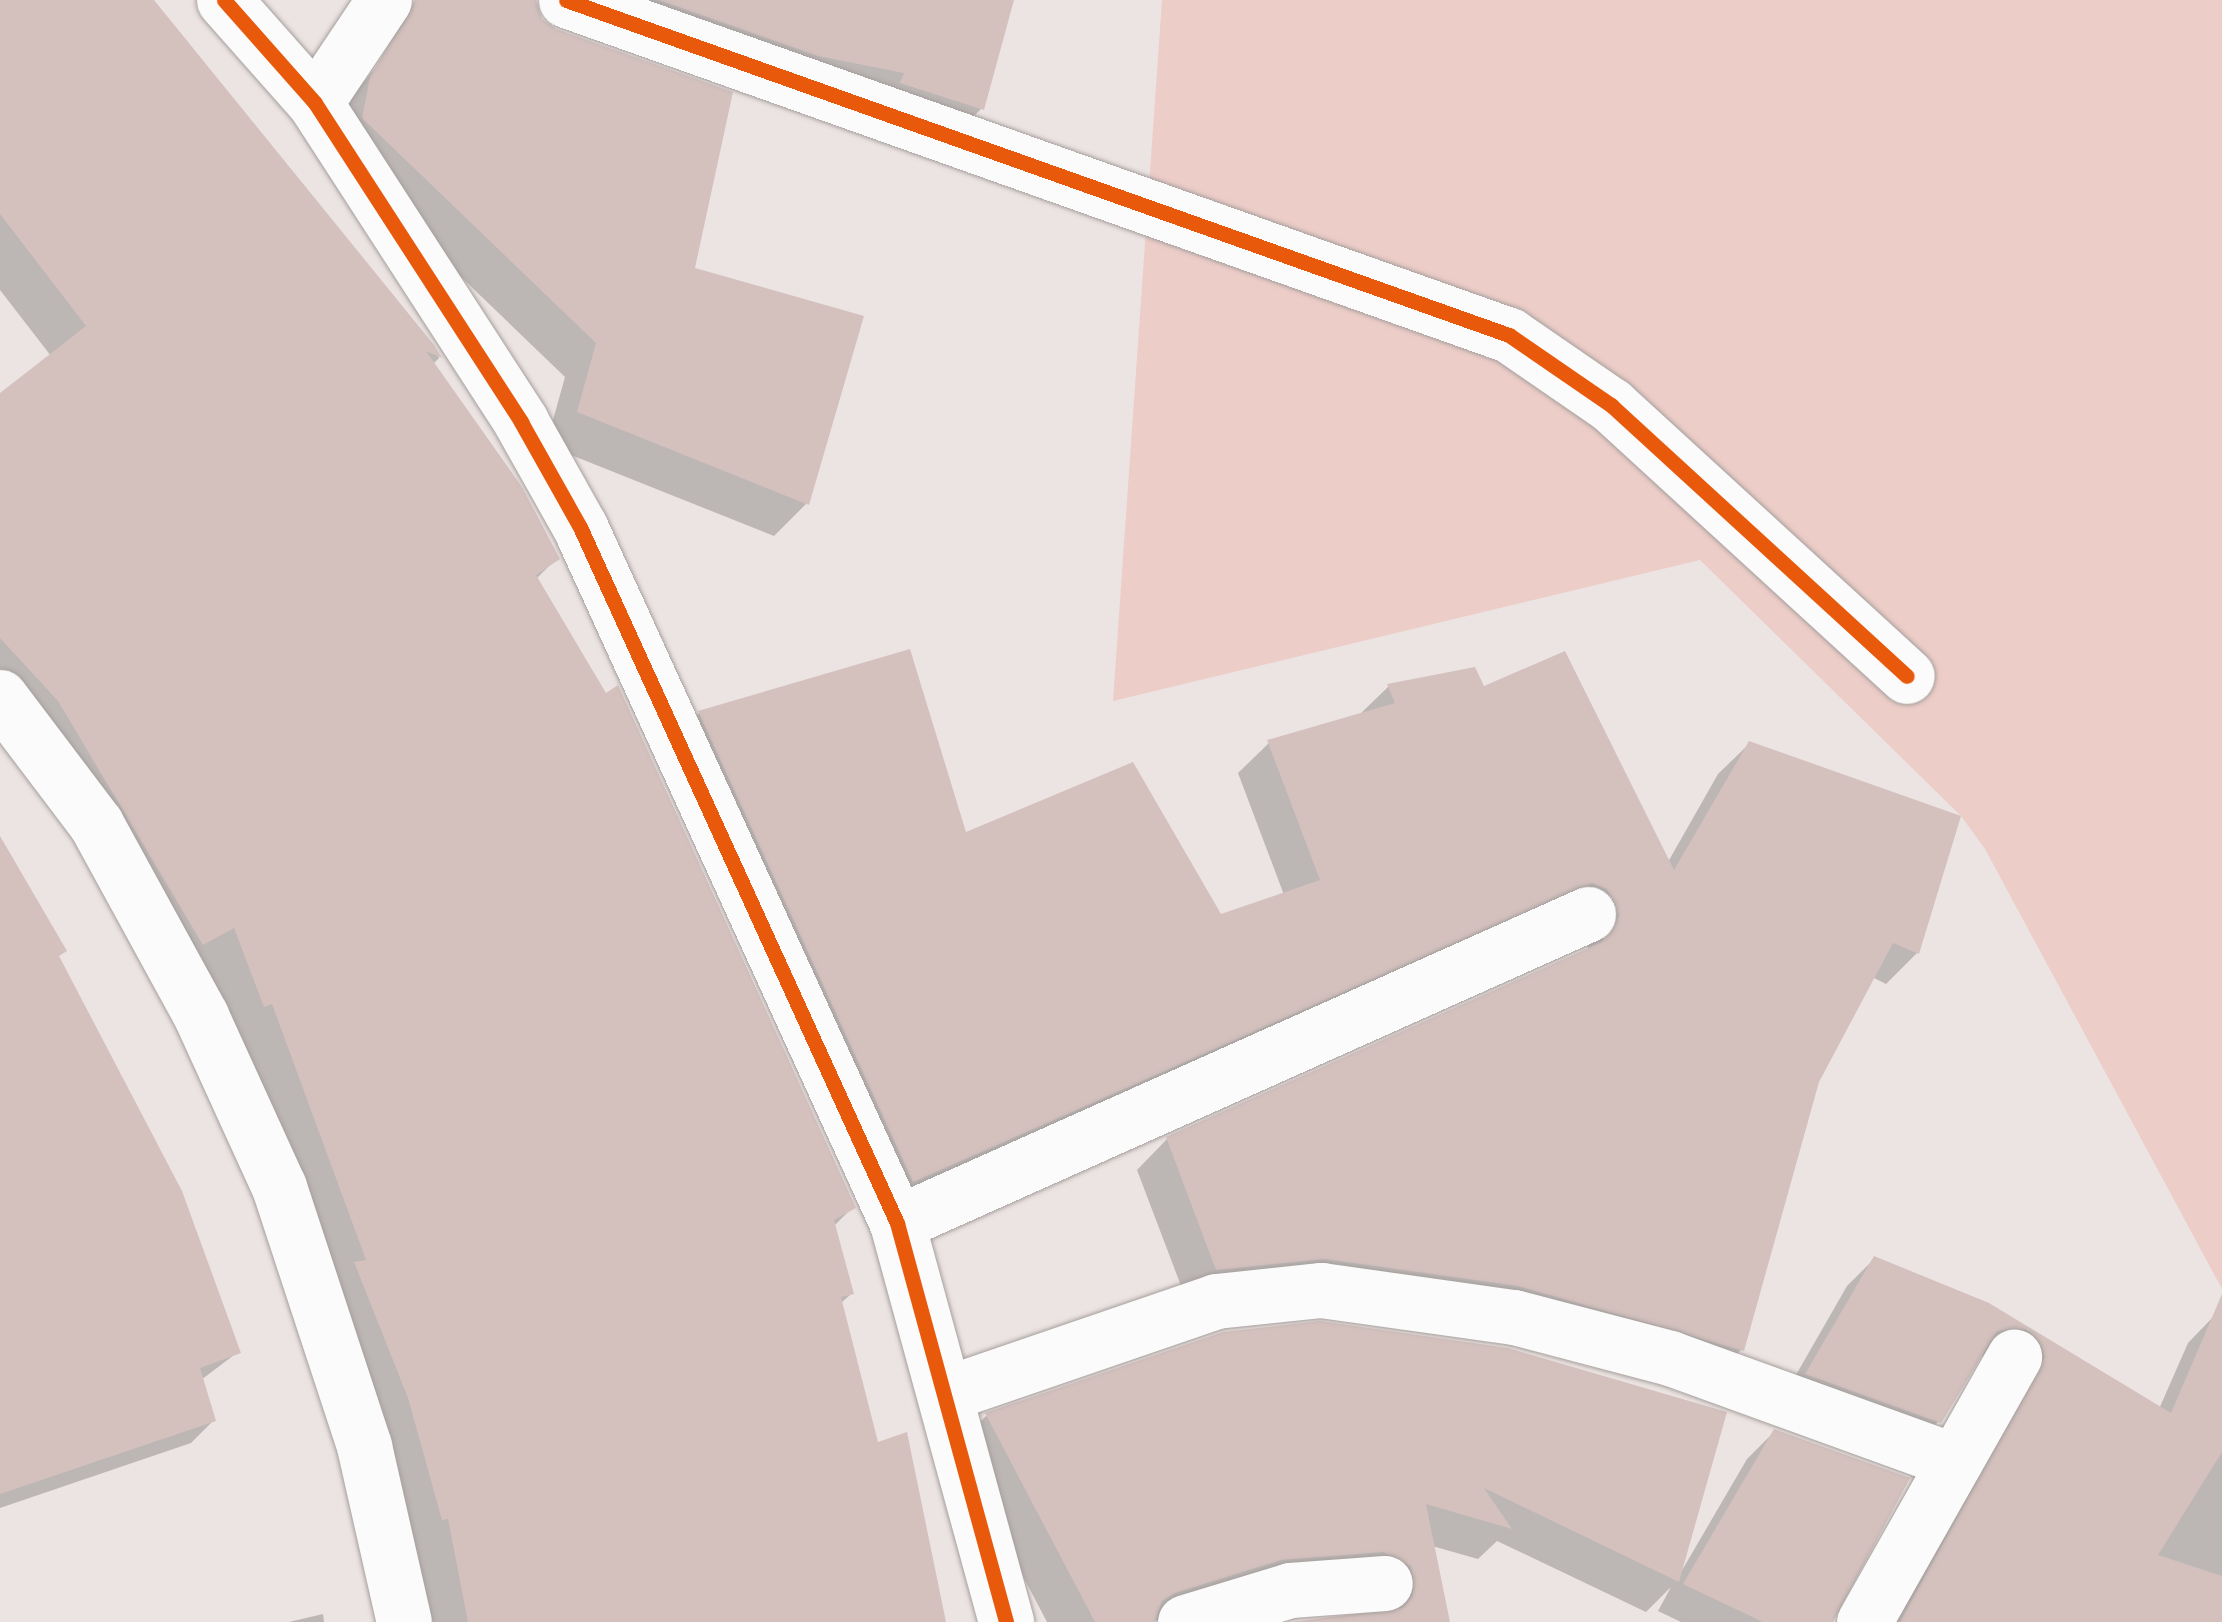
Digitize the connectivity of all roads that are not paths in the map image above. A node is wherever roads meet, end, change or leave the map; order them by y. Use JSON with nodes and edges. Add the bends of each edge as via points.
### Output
{"nodes":[{"id":1,"x":224,"y":0,"type":"edge"},
{"id":2,"x":384,"y":0,"type":"edge"},
{"id":3,"x":566,"y":0,"type":"edge"},
{"id":4,"x":316,"y":103,"type":"junction"},
{"id":5,"x":1907,"y":676,"type":"dead end"},
{"id":6,"x":0,"y":698,"type":"edge"},
{"id":7,"x":1588,"y":914,"type":"dead end"},
{"id":8,"x":897,"y":1223,"type":"junction"},
{"id":9,"x":2014,"y":1357,"type":"dead end"},
{"id":10,"x":948,"y":1392,"type":"junction"},
{"id":11,"x":1954,"y":1461,"type":"junction"},
{"id":12,"x":1385,"y":1582,"type":"dead end"},
{"id":13,"x":404,"y":1622,"type":"edge"},
{"id":14,"x":1006,"y":1622,"type":"edge"},
{"id":15,"x":1186,"y":1622,"type":"edge"},
{"id":16,"x":1864,"y":1622,"type":"edge"}],
"edges":[{"from":1,"to":4,"type":"street"},
{"from":2,"to":4,"type":"street"},
{"from":3,"to":5,"type":"street","via":[[1509,336],[1611,405]]},
{"from":4,"to":8,"type":"street","via":[[521,422],[580,526]]},
{"from":6,"to":13,"type":"street","via":[[96,824],[200,1016],[279,1187],[364,1446]]},
{"from":7,"to":8,"type":"street"},
{"from":8,"to":10,"type":"street"},
{"from":9,"to":11,"type":"street"},
{"from":10,"to":11,"type":"street","via":[[1216,1301],[1321,1290],[1514,1317],[1670,1358]]},
{"from":10,"to":14,"type":"street"},
{"from":11,"to":16,"type":"street"},
{"from":12,"to":15,"type":"street","via":[[1290,1590]]}]}
